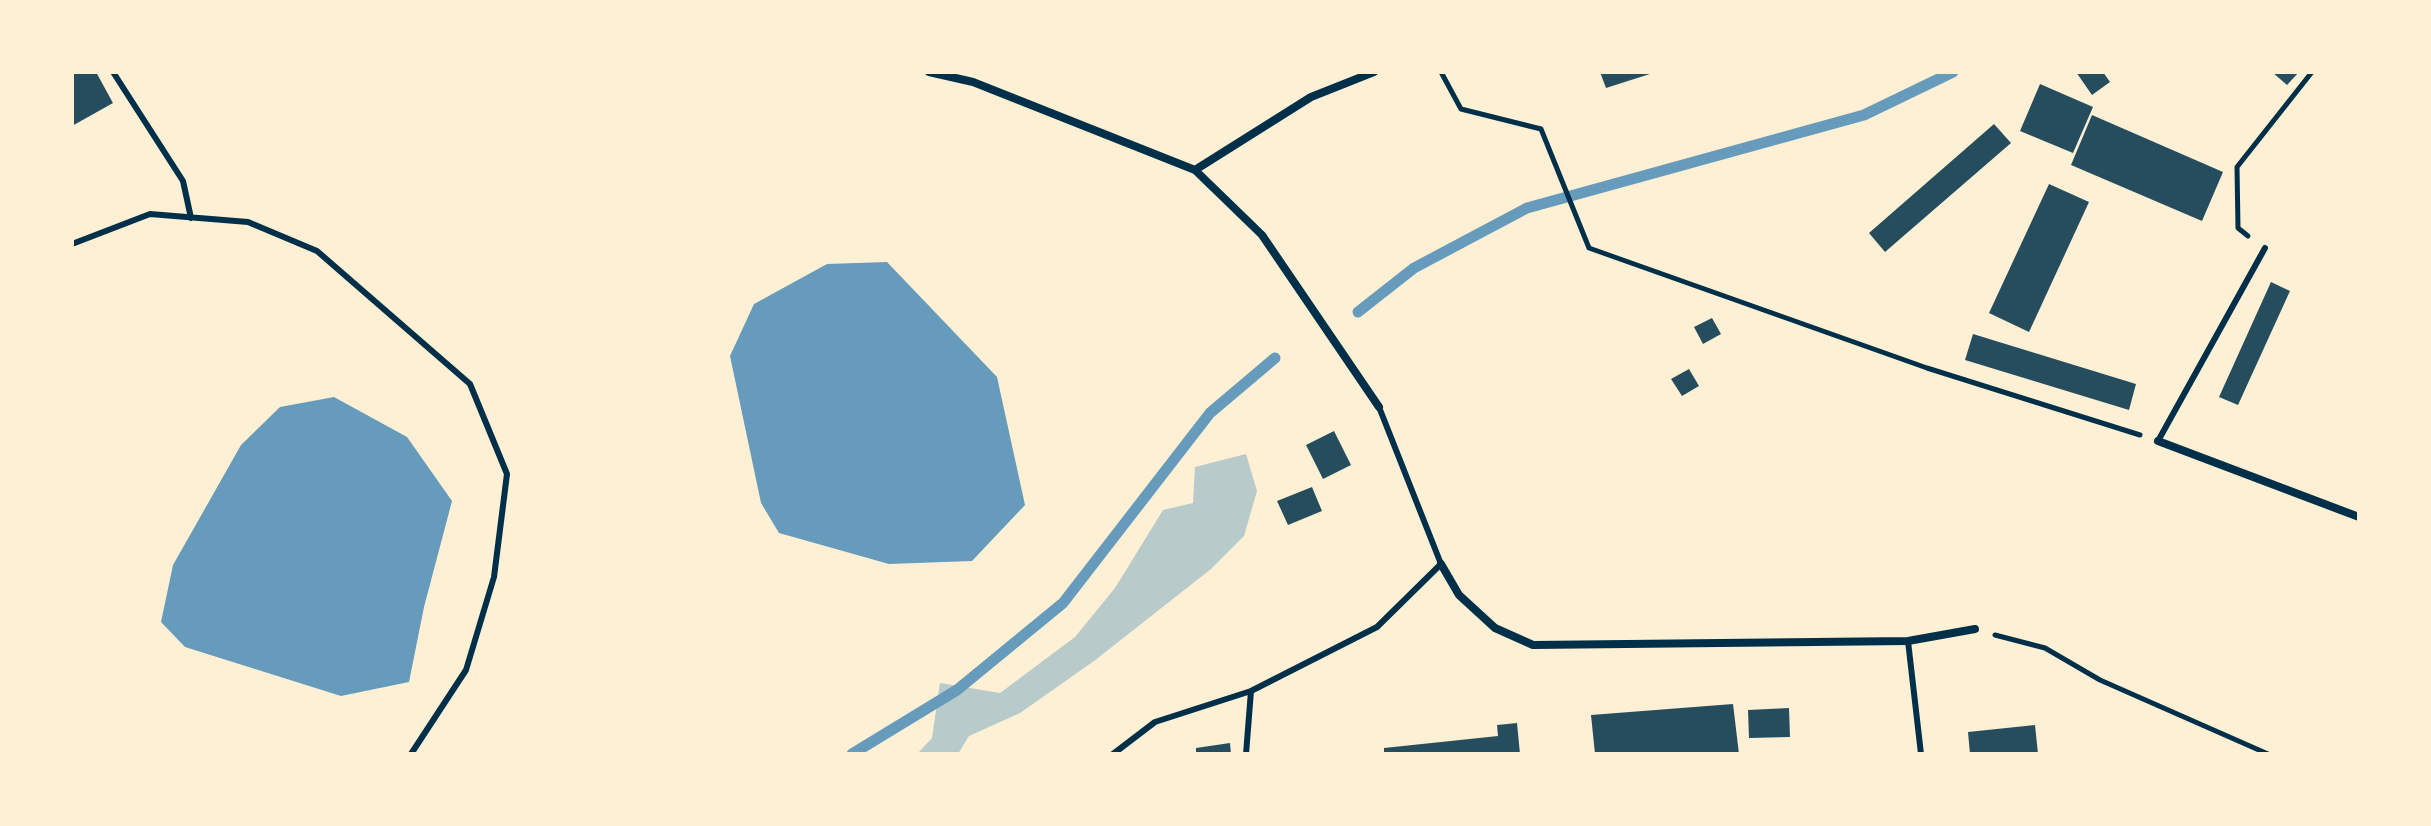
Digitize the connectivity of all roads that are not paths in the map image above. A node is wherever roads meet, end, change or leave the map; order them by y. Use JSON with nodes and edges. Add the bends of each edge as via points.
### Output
{"nodes":[{"id":1,"x":113,"y":72,"type":"edge"},
{"id":2,"x":929,"y":72,"type":"edge"},
{"id":3,"x":1374,"y":72,"type":"edge"},
{"id":4,"x":1195,"y":170,"type":"junction"},
{"id":5,"x":191,"y":218,"type":"junction"},
{"id":6,"x":72,"y":244,"type":"edge"},
{"id":7,"x":2265,"y":248,"type":"road end"},
{"id":8,"x":1379,"y":407,"type":"joint"},
{"id":9,"x":2158,"y":441,"type":"joint"},
{"id":10,"x":2359,"y":517,"type":"edge"},
{"id":11,"x":1441,"y":564,"type":"junction"},
{"id":12,"x":1975,"y":629,"type":"road end"},
{"id":13,"x":1908,"y":641,"type":"junction"},
{"id":14,"x":1251,"y":691,"type":"junction"},
{"id":15,"x":411,"y":754,"type":"edge"},
{"id":16,"x":1113,"y":754,"type":"edge"},
{"id":17,"x":1246,"y":754,"type":"edge"},
{"id":18,"x":1921,"y":754,"type":"edge"}],
"edges":[{"from":1,"to":5,"type":"lane","via":[[183,181]]},
{"from":2,"to":4,"type":"street","via":[[973,82]]},
{"from":3,"to":4,"type":"street","via":[[1311,97]]},
{"from":4,"to":8,"type":"street","via":[[1262,235]]},
{"from":5,"to":6,"type":"lane","via":[[150,214]]},
{"from":5,"to":15,"type":"lane","via":[[248,222],[317,251],[470,384],[507,474],[494,577],[466,670]]},
{"from":7,"to":9,"type":"lane"},
{"from":8,"to":11,"type":"lane"},
{"from":9,"to":10,"type":"street"},
{"from":11,"to":13,"type":"street","via":[[1459,595],[1495,628],[1533,645]]},
{"from":11,"to":14,"type":"lane","via":[[1377,627]]},
{"from":12,"to":13,"type":"street"},
{"from":13,"to":18,"type":"lane"},
{"from":14,"to":16,"type":"lane","via":[[1155,722]]},
{"from":14,"to":17,"type":"lane"}]}
